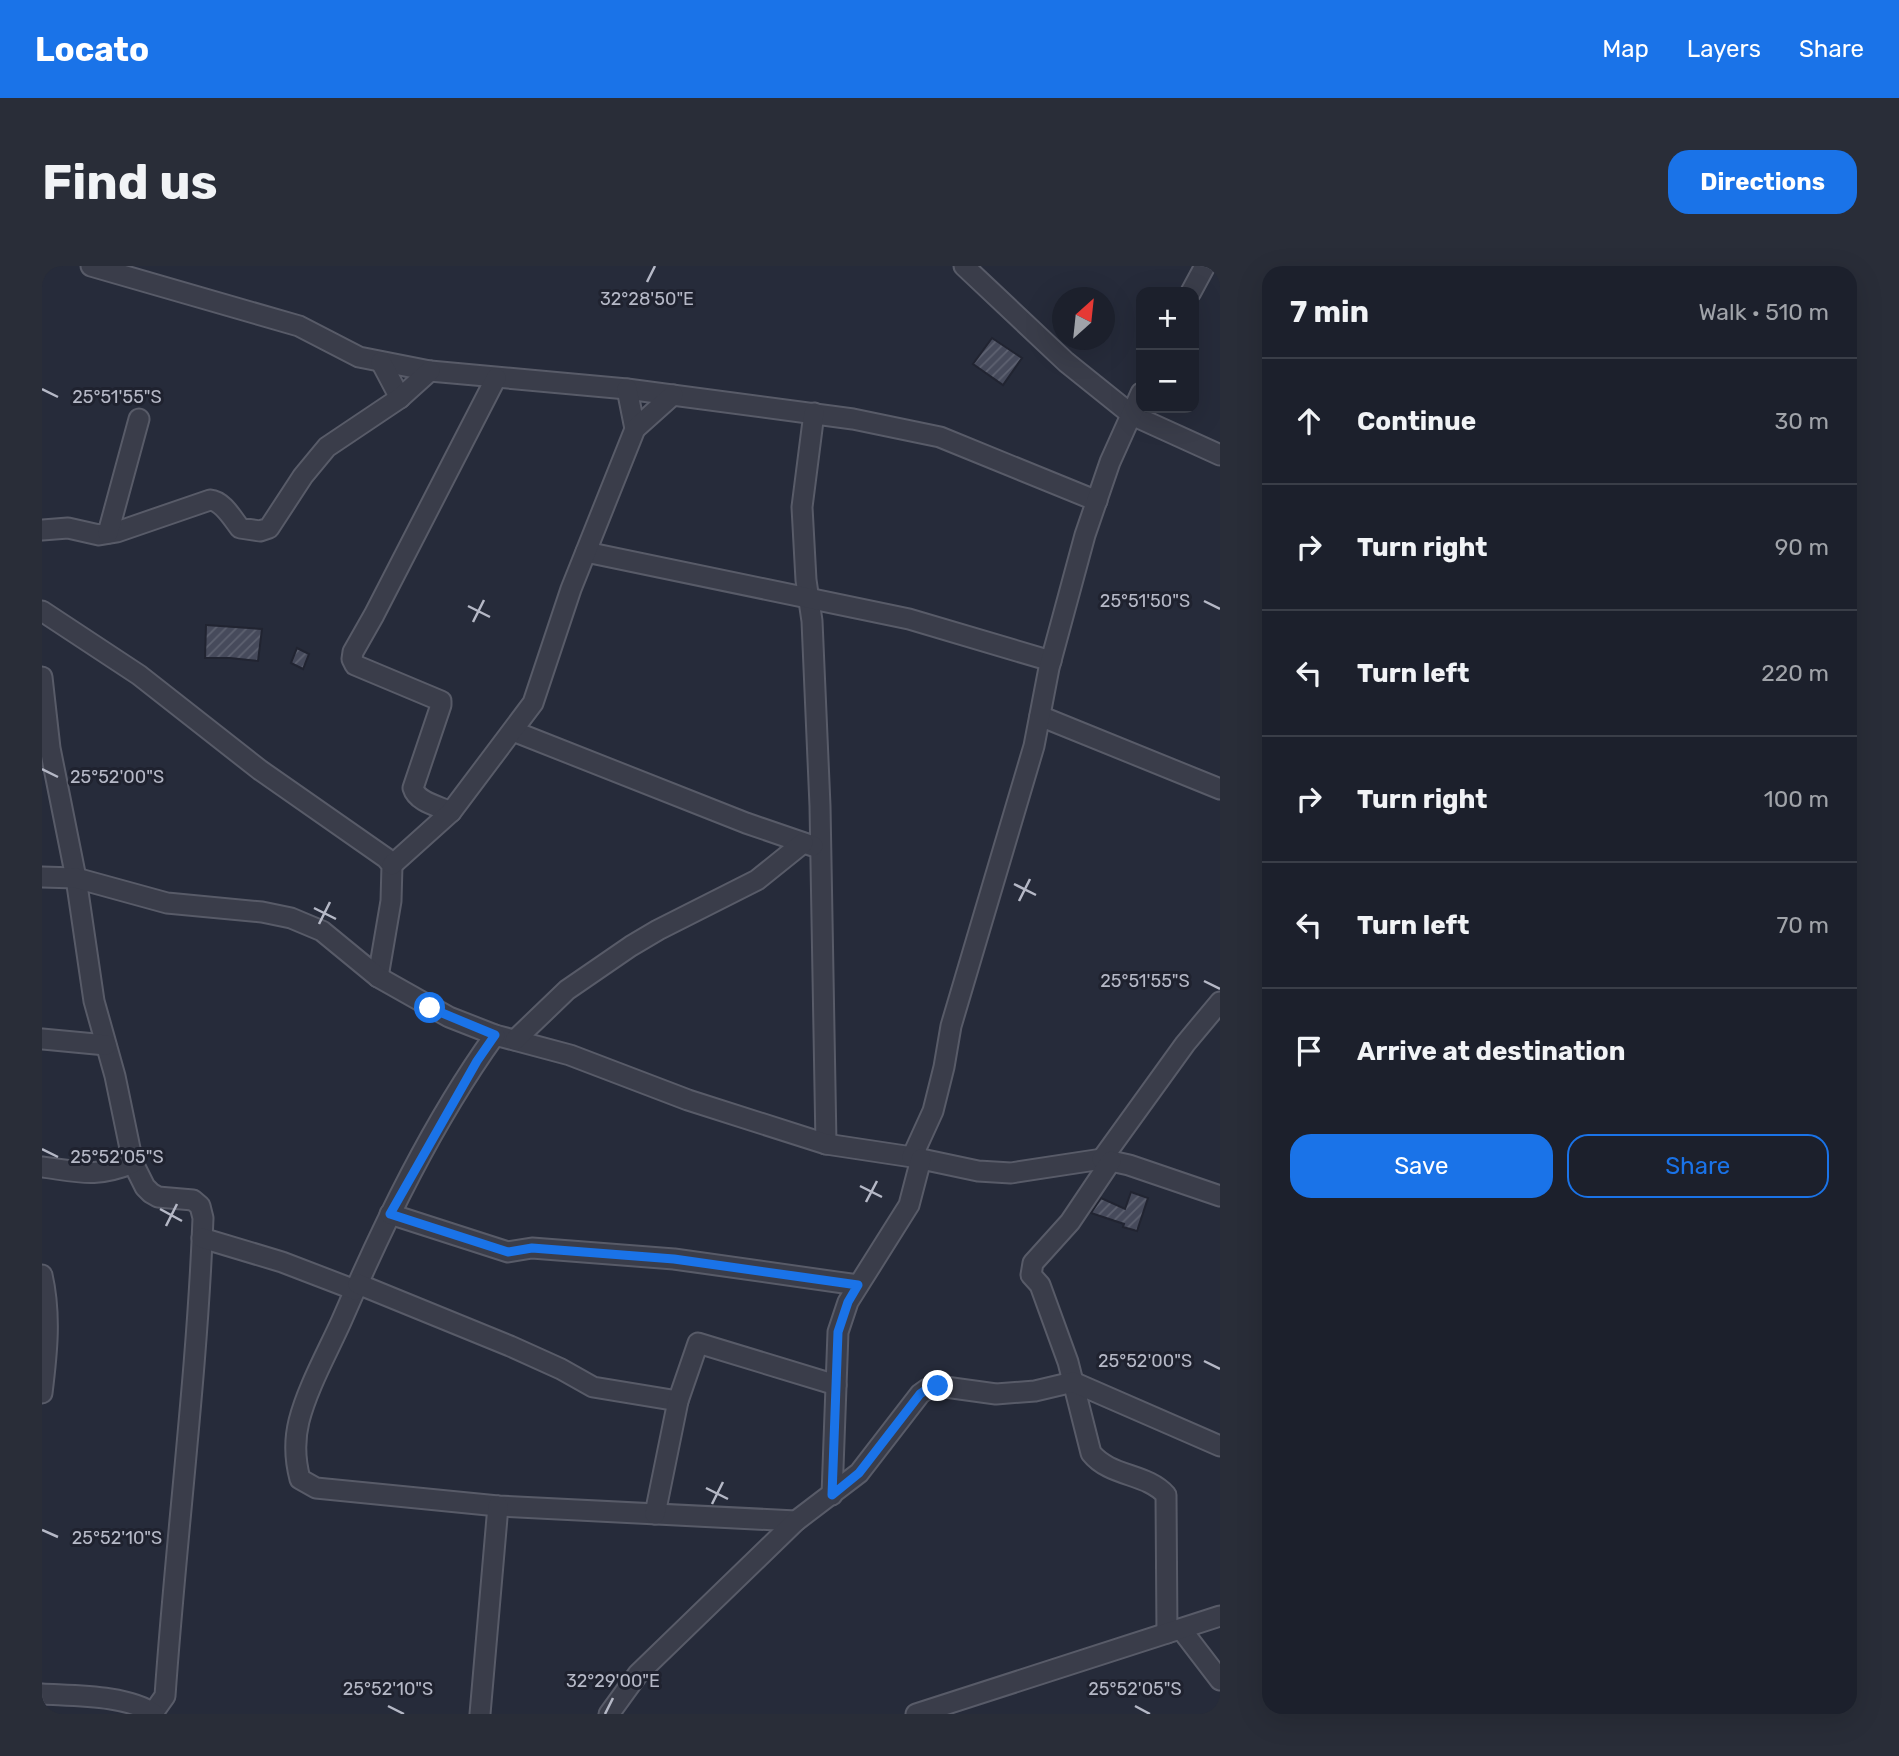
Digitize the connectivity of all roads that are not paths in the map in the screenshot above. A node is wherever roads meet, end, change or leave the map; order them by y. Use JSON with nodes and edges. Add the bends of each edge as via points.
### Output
{"nodes":[{"id":1,"x":91,"y":266,"type":"edge"},
{"id":2,"x":964,"y":266,"type":"edge"},
{"id":3,"x":1205,"y":266,"type":"edge"},
{"id":4,"x":1194,"y":287,"type":"edge"},
{"id":5,"x":381,"y":362,"type":"junction"},
{"id":6,"x":430,"y":371,"type":"junction"},
{"id":7,"x":496,"y":378,"type":"junction"},
{"id":8,"x":627,"y":389,"type":"junction"},
{"id":9,"x":673,"y":395,"type":"junction"},
{"id":10,"x":400,"y":398,"type":"junction"},
{"id":11,"x":1136,"y":405,"type":"edge"},
{"id":12,"x":814,"y":414,"type":"junction"},
{"id":13,"x":1132,"y":415,"type":"junction"},
{"id":14,"x":139,"y":419,"type":"dead end"},
{"id":15,"x":635,"y":429,"type":"junction"},
{"id":16,"x":1220,"y":454,"type":"edge"},
{"id":17,"x":1097,"y":501,"type":"junction"},
{"id":18,"x":42,"y":530,"type":"edge"},
{"id":19,"x":108,"y":533,"type":"junction"},
{"id":20,"x":586,"y":552,"type":"junction"},
{"id":21,"x":808,"y":599,"type":"junction"},
{"id":22,"x":42,"y":611,"type":"edge"},
{"id":23,"x":1051,"y":661,"type":"junction"},
{"id":24,"x":42,"y":677,"type":"edge"},
{"id":25,"x":1040,"y":716,"type":"junction"},
{"id":26,"x":513,"y":731,"type":"junction"},
{"id":27,"x":1220,"y":789,"type":"edge"},
{"id":28,"x":450,"y":812,"type":"junction"},
{"id":29,"x":812,"y":846,"type":"junction"},
{"id":30,"x":392,"y":865,"type":"junction"},
{"id":31,"x":42,"y":877,"type":"edge"},
{"id":32,"x":76,"y":878,"type":"junction"},
{"id":33,"x":382,"y":943,"type":"junction"},
{"id":34,"x":347,"y":951,"type":"junction"},
{"id":35,"x":378,"y":977,"type":"junction"},
{"id":36,"x":1220,"y":1002,"type":"edge"},
{"id":37,"x":495,"y":1035,"type":"junction"},
{"id":38,"x":42,"y":1040,"type":"edge"},
{"id":39,"x":515,"y":1040,"type":"junction"},
{"id":40,"x":106,"y":1045,"type":"junction"},
{"id":41,"x":826,"y":1144,"type":"junction"},
{"id":42,"x":917,"y":1158,"type":"junction"},
{"id":43,"x":1107,"y":1160,"type":"junction"},
{"id":44,"x":133,"y":1163,"type":"junction"},
{"id":45,"x":42,"y":1167,"type":"edge"},
{"id":46,"x":1220,"y":1196,"type":"edge"},
{"id":47,"x":390,"y":1214,"type":"junction"},
{"id":48,"x":202,"y":1238,"type":"junction"},
{"id":49,"x":42,"y":1275,"type":"edge"},
{"id":50,"x":858,"y":1285,"type":"junction"},
{"id":51,"x":357,"y":1287,"type":"junction"},
{"id":52,"x":1073,"y":1382,"type":"junction"},
{"id":53,"x":836,"y":1385,"type":"junction"},
{"id":54,"x":42,"y":1393,"type":"edge"},
{"id":55,"x":678,"y":1402,"type":"junction"},
{"id":56,"x":1220,"y":1446,"type":"edge"},
{"id":57,"x":832,"y":1495,"type":"junction"},
{"id":58,"x":498,"y":1506,"type":"junction"},
{"id":59,"x":655,"y":1514,"type":"junction"},
{"id":60,"x":796,"y":1521,"type":"junction"},
{"id":61,"x":1220,"y":1616,"type":"edge"},
{"id":62,"x":1182,"y":1628,"type":"junction"},
{"id":63,"x":1220,"y":1680,"type":"edge"},
{"id":64,"x":42,"y":1694,"type":"edge"},
{"id":65,"x":154,"y":1713,"type":"edge"},
{"id":66,"x":480,"y":1714,"type":"edge"},
{"id":67,"x":609,"y":1714,"type":"edge"},
{"id":68,"x":916,"y":1714,"type":"edge"}],
"edges":[{"from":1,"to":5,"type":"street","via":[[299,326],[359,357]]},
{"from":2,"to":13,"type":"street","via":[[1066,362]]},
{"from":3,"to":4,"type":"street"},
{"from":5,"to":6,"type":"street"},
{"from":5,"to":10,"type":"street"},
{"from":6,"to":7,"type":"street"},
{"from":6,"to":10,"type":"street"},
{"from":7,"to":8,"type":"street"},
{"from":7,"to":28,"type":"street","via":[[352,659],[355,665],[441,701],[413,788],[419,798]]},
{"from":8,"to":9,"type":"street"},
{"from":8,"to":15,"type":"street"},
{"from":9,"to":12,"type":"street"},
{"from":9,"to":15,"type":"street"},
{"from":10,"to":19,"type":"street","via":[[327,447],[269,528],[240,528],[216,500],[209,500]]},
{"from":11,"to":13,"type":"street"},
{"from":12,"to":17,"type":"street","via":[[940,438]]},
{"from":12,"to":21,"type":"street","via":[[802,507]]},
{"from":13,"to":16,"type":"street"},
{"from":13,"to":17,"type":"street"},
{"from":14,"to":19,"type":"street"},
{"from":15,"to":20,"type":"street"},
{"from":17,"to":23,"type":"street"},
{"from":18,"to":19,"type":"street"},
{"from":20,"to":21,"type":"street"},
{"from":20,"to":26,"type":"street","via":[[537,694]]},
{"from":21,"to":23,"type":"street","via":[[909,619]]},
{"from":21,"to":29,"type":"street","via":[[812,621]]},
{"from":22,"to":30,"type":"street","via":[[139,675]]},
{"from":23,"to":25,"type":"street"},
{"from":24,"to":32,"type":"street","via":[[50,748]]},
{"from":25,"to":27,"type":"street"},
{"from":25,"to":42,"type":"street","via":[[1020,798],[959,994],[933,1111]]},
{"from":26,"to":28,"type":"street"},
{"from":26,"to":29,"type":"street"},
{"from":28,"to":30,"type":"street"},
{"from":29,"to":39,"type":"street","via":[[631,946],[567,990]]},
{"from":29,"to":41,"type":"street"},
{"from":30,"to":33,"type":"street","via":[[391,901]]},
{"from":31,"to":32,"type":"street"},
{"from":32,"to":34,"type":"street","via":[[167,903],[290,918],[322,931]]},
{"from":32,"to":40,"type":"street","via":[[94,1000]]},
{"from":33,"to":34,"type":"street"},
{"from":33,"to":35,"type":"street"},
{"from":34,"to":35,"type":"street"},
{"from":35,"to":37,"type":"street","via":[[430,1008]]},
{"from":36,"to":43,"type":"street","via":[[1185,1044]]},
{"from":37,"to":39,"type":"street"},
{"from":37,"to":47,"type":"street"},
{"from":38,"to":40,"type":"street"},
{"from":39,"to":41,"type":"street"},
{"from":40,"to":44,"type":"street"},
{"from":41,"to":42,"type":"street"},
{"from":42,"to":43,"type":"street","via":[[1011,1173]]},
{"from":42,"to":50,"type":"street","via":[[909,1205]]},
{"from":43,"to":46,"type":"street"},
{"from":43,"to":52,"type":"street","via":[[1086,1201],[1031,1269]]},
{"from":44,"to":45,"type":"street","via":[[92,1174]]},
{"from":44,"to":48,"type":"street","via":[[151,1193],[193,1200],[200,1206]]},
{"from":47,"to":50,"type":"street","via":[[508,1252],[532,1248],[674,1259]]},
{"from":47,"to":51,"type":"street"},
{"from":48,"to":51,"type":"street"},
{"from":48,"to":65,"type":"street","via":[[165,1696]]},
{"from":49,"to":54,"type":"street","via":[[47,1297],[47,1353]]},
{"from":50,"to":53,"type":"street","via":[[838,1332]]},
{"from":51,"to":55,"type":"street","via":[[510,1346],[593,1387]]},
{"from":51,"to":58,"type":"street","via":[[299,1421],[295,1447],[300,1479],[316,1488]]},
{"from":52,"to":56,"type":"street"},
{"from":52,"to":57,"type":"street","via":[[996,1394],[938,1386],[927,1389],[859,1473]]},
{"from":52,"to":62,"type":"street","via":[[1097,1462],[1166,1495]]},
{"from":53,"to":55,"type":"street","via":[[698,1343]]},
{"from":53,"to":57,"type":"street"},
{"from":55,"to":59,"type":"street"},
{"from":57,"to":60,"type":"street"},
{"from":58,"to":59,"type":"street"},
{"from":58,"to":66,"type":"street"},
{"from":59,"to":60,"type":"street"},
{"from":60,"to":67,"type":"street","via":[[638,1674]]},
{"from":61,"to":62,"type":"street"},
{"from":62,"to":63,"type":"street"},
{"from":62,"to":68,"type":"street"},
{"from":64,"to":65,"type":"street","via":[[105,1699]]}]}
